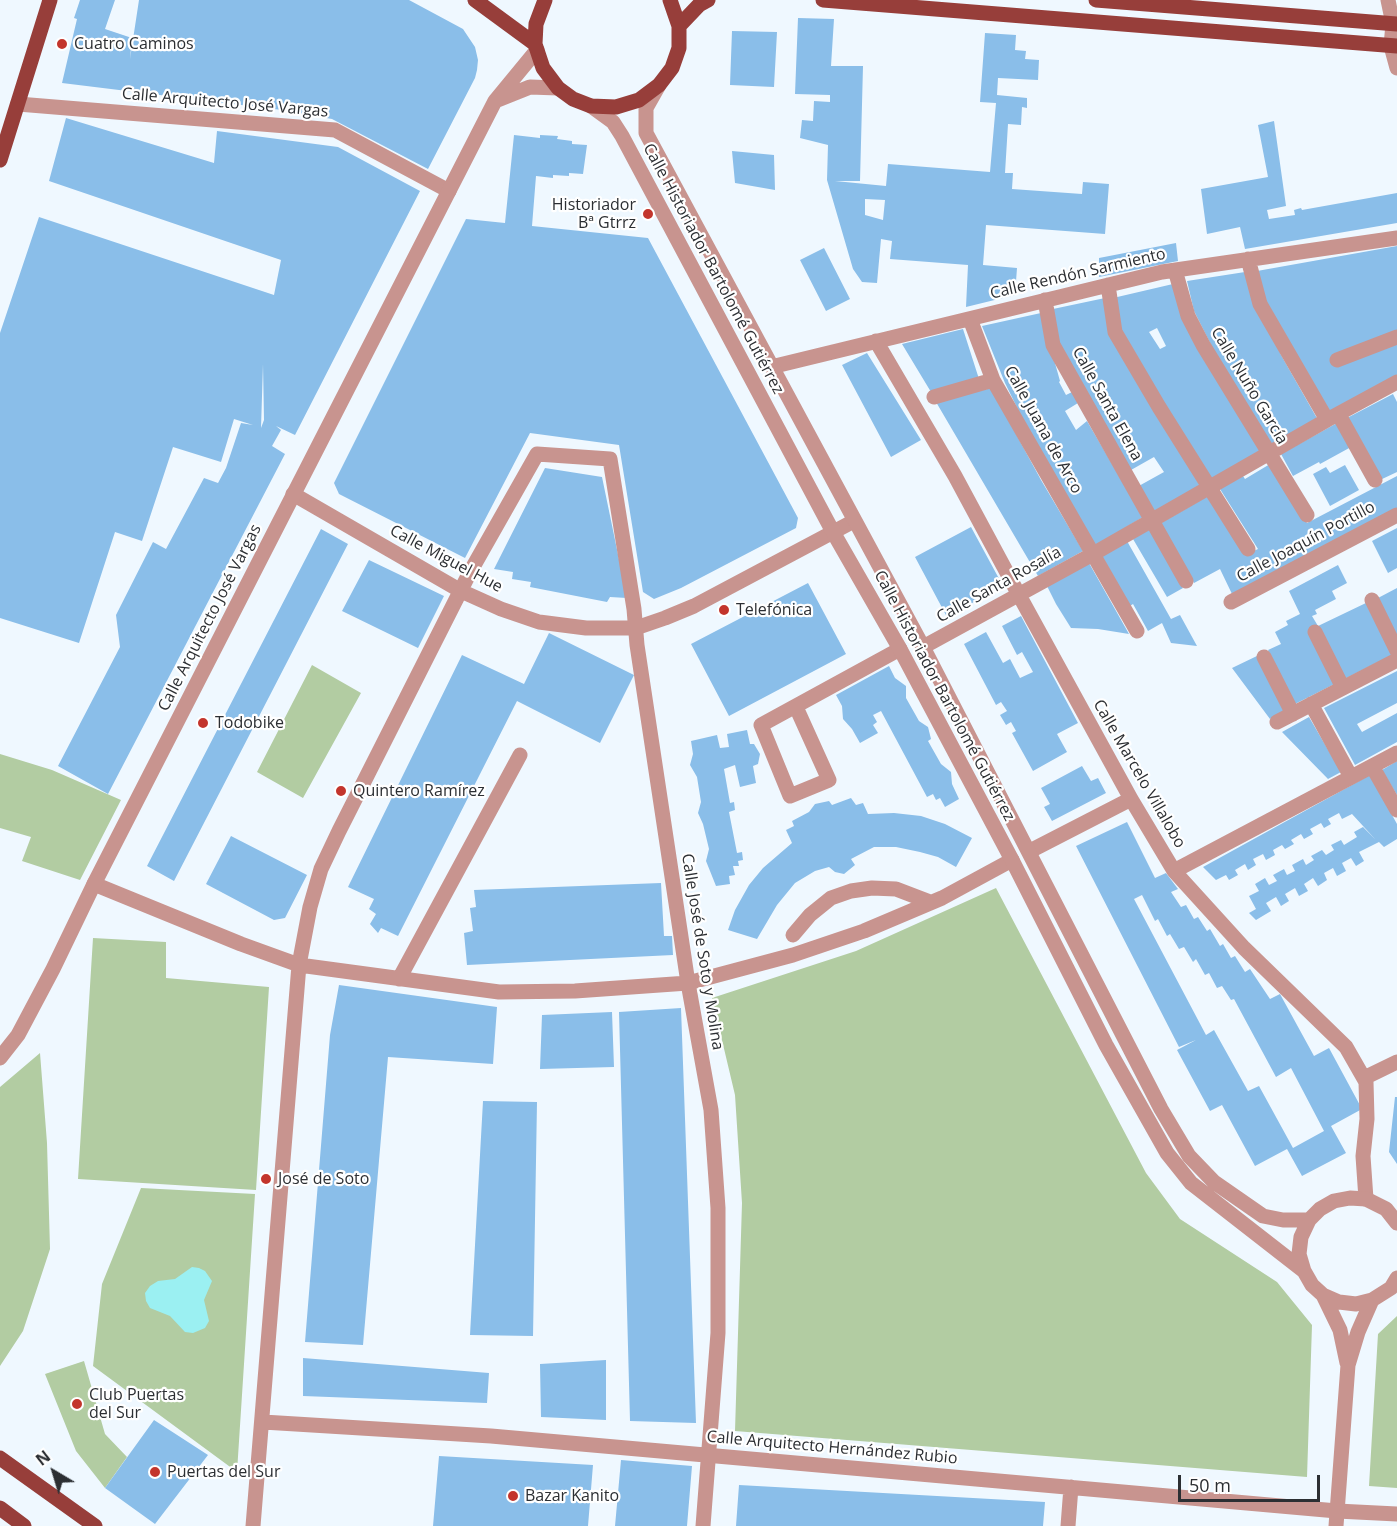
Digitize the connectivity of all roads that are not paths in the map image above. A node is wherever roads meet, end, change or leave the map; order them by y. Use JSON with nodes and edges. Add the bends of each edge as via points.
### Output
{"nodes":[{"id":1,"x":50,"y":0,"type":"edge"},
{"id":2,"x":475,"y":0,"type":"edge"},
{"id":3,"x":544,"y":0,"type":"edge"},
{"id":4,"x":670,"y":0,"type":"edge"},
{"id":5,"x":708,"y":0,"type":"edge"},
{"id":6,"x":823,"y":0,"type":"edge"},
{"id":7,"x":1096,"y":0,"type":"edge"},
{"id":8,"x":1388,"y":0,"type":"edge"},
{"id":9,"x":1395,"y":24,"type":"edge"},
{"id":10,"x":679,"y":26,"type":"junction"},
{"id":11,"x":1394,"y":46,"type":"edge"},
{"id":12,"x":536,"y":47,"type":"junction"},
{"id":13,"x":1397,"y":68,"type":"edge"},
{"id":14,"x":659,"y":85,"type":"junction"},
{"id":15,"x":558,"y":88,"type":"junction"},
{"id":16,"x":495,"y":101,"type":"junction"},
{"id":17,"x":18,"y":104,"type":"junction"},
{"id":18,"x":591,"y":106,"type":"junction"},
{"id":19,"x":0,"y":160,"type":"edge"},
{"id":20,"x":449,"y":192,"type":"junction"},
{"id":21,"x":1397,"y":238,"type":"edge"},
{"id":22,"x":1248,"y":259,"type":"junction"},
{"id":23,"x":1175,"y":270,"type":"junction"},
{"id":24,"x":1108,"y":285,"type":"junction"},
{"id":25,"x":1045,"y":300,"type":"junction"},
{"id":26,"x":970,"y":319,"type":"junction"},
{"id":27,"x":1397,"y":337,"type":"edge"},
{"id":28,"x":876,"y":341,"type":"junction"},
{"id":29,"x":1337,"y":360,"type":"dead end"},
{"id":30,"x":771,"y":367,"type":"junction"},
{"id":31,"x":993,"y":380,"type":"junction"},
{"id":32,"x":1396,"y":386,"type":"edge"},
{"id":33,"x":934,"y":396,"type":"dead end"},
{"id":34,"x":1333,"y":417,"type":"junction"},
{"id":35,"x":1268,"y":453,"type":"junction"},
{"id":36,"x":1375,"y":480,"type":"dead end"},
{"id":37,"x":1209,"y":488,"type":"junction"},
{"id":38,"x":293,"y":494,"type":"junction"},
{"id":39,"x":1307,"y":515,"type":"dead end"},
{"id":40,"x":1397,"y":515,"type":"edge"},
{"id":41,"x":1152,"y":520,"type":"junction"},
{"id":42,"x":854,"y":521,"type":"junction"},
{"id":43,"x":833,"y":532,"type":"junction"},
{"id":44,"x":1248,"y":549,"type":"dead end"},
{"id":45,"x":1093,"y":554,"type":"junction"},
{"id":46,"x":1186,"y":581,"type":"dead end"},
{"id":47,"x":461,"y":591,"type":"junction"},
{"id":48,"x":1018,"y":595,"type":"junction"},
{"id":49,"x":1372,"y":600,"type":"dead end"},
{"id":50,"x":1231,"y":602,"type":"dead end"},
{"id":51,"x":636,"y":628,"type":"junction"},
{"id":52,"x":1137,"y":631,"type":"dead end"},
{"id":53,"x":1315,"y":632,"type":"dead end"},
{"id":54,"x":923,"y":647,"type":"junction"},
{"id":55,"x":900,"y":649,"type":"junction"},
{"id":56,"x":1397,"y":651,"type":"edge"},
{"id":57,"x":1264,"y":657,"type":"dead end"},
{"id":58,"x":1397,"y":660,"type":"edge"},
{"id":59,"x":1343,"y":688,"type":"junction"},
{"id":60,"x":1311,"y":704,"type":"junction"},
{"id":61,"x":796,"y":707,"type":"junction"},
{"id":62,"x":1293,"y":714,"type":"junction"},
{"id":63,"x":1277,"y":722,"type":"dead end"},
{"id":64,"x":1397,"y":753,"type":"edge"},
{"id":65,"x":520,"y":755,"type":"dead end"},
{"id":66,"x":1372,"y":766,"type":"junction"},
{"id":67,"x":1351,"y":777,"type":"junction"},
{"id":68,"x":1131,"y":799,"type":"junction"},
{"id":69,"x":1397,"y":810,"type":"edge"},
{"id":70,"x":1030,"y":850,"type":"junction"},
{"id":71,"x":1012,"y":860,"type":"junction"},
{"id":72,"x":1174,"y":871,"type":"junction"},
{"id":73,"x":94,"y":884,"type":"junction"},
{"id":74,"x":930,"y":902,"type":"junction"},
{"id":75,"x":793,"y":935,"type":"dead end"},
{"id":76,"x":299,"y":965,"type":"junction"},
{"id":77,"x":399,"y":980,"type":"junction"},
{"id":78,"x":688,"y":983,"type":"junction"},
{"id":79,"x":0,"y":1058,"type":"edge"},
{"id":80,"x":1397,"y":1062,"type":"edge"},
{"id":81,"x":1364,"y":1078,"type":"junction"},
{"id":82,"x":1366,"y":1199,"type":"junction"},
{"id":83,"x":1309,"y":1220,"type":"junction"},
{"id":84,"x":1397,"y":1223,"type":"edge"},
{"id":85,"x":1304,"y":1272,"type":"junction"},
{"id":86,"x":1397,"y":1278,"type":"edge"},
{"id":87,"x":1323,"y":1295,"type":"junction"},
{"id":88,"x":1372,"y":1300,"type":"junction"},
{"id":89,"x":1348,"y":1365,"type":"junction"},
{"id":90,"x":263,"y":1422,"type":"junction"},
{"id":91,"x":709,"y":1455,"type":"junction"},
{"id":92,"x":0,"y":1458,"type":"edge"},
{"id":93,"x":1071,"y":1487,"type":"junction"},
{"id":94,"x":0,"y":1508,"type":"edge"},
{"id":95,"x":1397,"y":1514,"type":"edge"},
{"id":96,"x":1336,"y":1519,"type":"edge"},
{"id":97,"x":24,"y":1526,"type":"edge"},
{"id":98,"x":95,"y":1526,"type":"edge"},
{"id":99,"x":253,"y":1526,"type":"edge"},
{"id":100,"x":703,"y":1526,"type":"edge"},
{"id":101,"x":1068,"y":1526,"type":"edge"}],
"edges":[{"from":1,"to":17,"type":"main road"},
{"from":2,"to":12,"type":"main road"},
{"from":3,"to":12,"type":"main road","via":[[536,24]]},
{"from":4,"to":10,"type":"main road"},
{"from":5,"to":10,"type":"main road"},
{"from":6,"to":11,"type":"main road"},
{"from":7,"to":9,"type":"main road"},
{"from":8,"to":9,"type":"street"},
{"from":9,"to":11,"type":"street"},
{"from":10,"to":14,"type":"main road","via":[[679,48],[672,68]]},
{"from":11,"to":13,"type":"street"},
{"from":12,"to":15,"type":"main road","via":[[543,68]]},
{"from":12,"to":16,"type":"street","name":"Calle Arquitecto José Vargas"},
{"from":14,"to":18,"type":"main road","via":[[639,100],[616,107]]},
{"from":14,"to":30,"type":"street","name":"Calle Historiador Bartolomé Gutiérrez","via":[[646,108],[646,133]]},
{"from":15,"to":16,"type":"street","via":[[531,87]]},
{"from":15,"to":18,"type":"main road"},
{"from":16,"to":20,"type":"street","name":"Calle Arquitecto José Vargas"},
{"from":17,"to":19,"type":"main road"},
{"from":17,"to":20,"type":"street","name":"Calle Arquitecto José Vargas","via":[[335,130]]},
{"from":18,"to":43,"type":"street","name":"Calle Historiador Bartolomé Gutiérrez","via":[[613,122],[622,136]]},
{"from":20,"to":38,"type":"street","name":"Calle Arquitecto José Vargas"},
{"from":21,"to":22,"type":"street","name":"Calle Rendón Sarmiento"},
{"from":22,"to":23,"type":"street","name":"Calle Rendón Sarmiento"},
{"from":22,"to":34,"type":"street","via":[[1260,304]]},
{"from":23,"to":24,"type":"street","name":"Calle Rendón Sarmiento"},
{"from":23,"to":35,"type":"street","name":"Calle Nuño García","via":[[1188,316]]},
{"from":24,"to":25,"type":"street","name":"Calle Rendón Sarmiento"},
{"from":24,"to":37,"type":"street","via":[[1115,332]]},
{"from":25,"to":26,"type":"street","name":"Calle Rendón Sarmiento"},
{"from":25,"to":41,"type":"street","name":"Calle Santa Elena","via":[[1053,345]]},
{"from":26,"to":28,"type":"street","name":"Calle Rendón Sarmiento"},
{"from":26,"to":31,"type":"street","name":"Calle Juana de Arco"},
{"from":27,"to":29,"type":"street"},
{"from":28,"to":30,"type":"street","name":"Calle Rendón Sarmiento"},
{"from":28,"to":48,"type":"street","name":"Calle Marcelo Villalobo","via":[[955,476]]},
{"from":30,"to":42,"type":"street","name":"Calle Historiador Bartolomé Gutiérrez"},
{"from":31,"to":33,"type":"street"},
{"from":31,"to":45,"type":"street","name":"Calle Juana de Arco"},
{"from":32,"to":34,"type":"street","name":"Calle Santa Rosalía"},
{"from":34,"to":35,"type":"street","name":"Calle Santa Rosalía"},
{"from":34,"to":36,"type":"street"},
{"from":35,"to":37,"type":"street","name":"Calle Santa Rosalía"},
{"from":35,"to":39,"type":"street","name":"Calle Nuño García"},
{"from":37,"to":41,"type":"street","name":"Calle Santa Rosalía"},
{"from":37,"to":44,"type":"street"},
{"from":38,"to":47,"type":"street","name":"Calle Miguel Hue"},
{"from":38,"to":73,"type":"street","name":"Calle Arquitecto José Vargas"},
{"from":40,"to":50,"type":"street","name":"Calle Joaquín Portillo"},
{"from":41,"to":45,"type":"street","name":"Calle Santa Rosalía"},
{"from":41,"to":46,"type":"street","name":"Calle Santa Elena"},
{"from":42,"to":43,"type":"street","name":"Calle Miguel Hue"},
{"from":42,"to":54,"type":"street","name":"Calle Historiador Bartolomé Gutiérrez"},
{"from":43,"to":51,"type":"street","name":"Calle Miguel Hue","via":[[694,606]]},
{"from":43,"to":55,"type":"street","name":"Calle Historiador Bartolomé Gutiérrez"},
{"from":45,"to":48,"type":"street","name":"Calle Santa Rosalía"},
{"from":45,"to":52,"type":"street","name":"Calle Juana de Arco"},
{"from":47,"to":51,"type":"street","name":"Calle Miguel Hue","via":[[539,622],[586,628]]},
{"from":47,"to":51,"type":"street","name":"Calle José de Soto y Molina","via":[[537,454],[610,459]]},
{"from":47,"to":76,"type":"street","via":[[321,869]]},
{"from":48,"to":54,"type":"street","name":"Calle Santa Rosalía"},
{"from":48,"to":68,"type":"street","name":"Calle Marcelo Villalobo"},
{"from":49,"to":56,"type":"street"},
{"from":51,"to":78,"type":"street","name":"Calle José de Soto y Molina"},
{"from":53,"to":59,"type":"street"},
{"from":54,"to":70,"type":"street","name":"Calle Historiador Bartolomé Gutiérrez"},
{"from":55,"to":61,"type":"street"},
{"from":55,"to":71,"type":"street","name":"Calle Historiador Bartolomé Gutiérrez"},
{"from":57,"to":62,"type":"street"},
{"from":58,"to":59,"type":"street"},
{"from":59,"to":60,"type":"street"},
{"from":60,"to":62,"type":"street"},
{"from":60,"to":67,"type":"street"},
{"from":61,"to":61,"type":"street","via":[[761,724],[790,796],[829,780]]},
{"from":62,"to":63,"type":"street"},
{"from":64,"to":66,"type":"street"},
{"from":65,"to":77,"type":"street"},
{"from":66,"to":67,"type":"street"},
{"from":66,"to":69,"type":"street"},
{"from":67,"to":72,"type":"street"},
{"from":68,"to":70,"type":"street"},
{"from":68,"to":72,"type":"street","name":"Calle Marcelo Villalobo"},
{"from":70,"to":83,"type":"street","name":"Calle Historiador Bartolomé Gutiérrez","via":[[1161,1109],[1189,1156],[1214,1182],[1263,1216]]},
{"from":71,"to":74,"type":"street"},
{"from":71,"to":85,"type":"street","name":"Calle Historiador Bartolomé Gutiérrez","via":[[1106,1045],[1167,1153],[1191,1184]]},
{"from":72,"to":81,"type":"street","name":"Calle Marcelo Villalobo","via":[[1244,948],[1346,1047]]},
{"from":73,"to":76,"type":"street"},
{"from":73,"to":79,"type":"street","name":"Calle Arquitecto José Vargas","via":[[23,1025]]},
{"from":74,"to":75,"type":"street","via":[[896,889],[851,891],[831,898]]},
{"from":74,"to":78,"type":"street","via":[[864,931],[793,955]]},
{"from":76,"to":77,"type":"street"},
{"from":76,"to":90,"type":"street"},
{"from":77,"to":78,"type":"street","via":[[499,992]]},
{"from":78,"to":91,"type":"street","name":"Calle José de Soto y Molina","via":[[711,1110],[718,1208],[718,1333]]},
{"from":80,"to":81,"type":"street"},
{"from":81,"to":82,"type":"street","name":"Calle Marcelo Villalobo"},
{"from":82,"to":83,"type":"street","via":[[1334,1201]]},
{"from":82,"to":84,"type":"street","via":[[1386,1209]]},
{"from":83,"to":85,"type":"street","via":[[1301,1236],[1299,1254]]},
{"from":85,"to":87,"type":"street","name":"Calle Historiador Bartolomé Gutiérrez"},
{"from":86,"to":88,"type":"street","via":[[1391,1288]]},
{"from":87,"to":88,"type":"street","via":[[1356,1304]]},
{"from":87,"to":89,"type":"street","name":"Calle Historiador Bartolomé Gutiérrez","via":[[1340,1330]]},
{"from":88,"to":89,"type":"street"},
{"from":89,"to":96,"type":"street"},
{"from":90,"to":91,"type":"street","name":"Calle Arquitecto Hernández Rubio"},
{"from":90,"to":99,"type":"street"},
{"from":91,"to":93,"type":"street","name":"Calle Arquitecto Hernández Rubio"},
{"from":91,"to":100,"type":"street","name":"Calle José de Soto y Molina"},
{"from":92,"to":98,"type":"main road"},
{"from":93,"to":96,"type":"street","name":"Calle Arquitecto Hernández Rubio"},
{"from":93,"to":101,"type":"street"},
{"from":94,"to":97,"type":"main road"},
{"from":95,"to":96,"type":"street","name":"Calle Arquitecto Hernández Rubio"}]}
